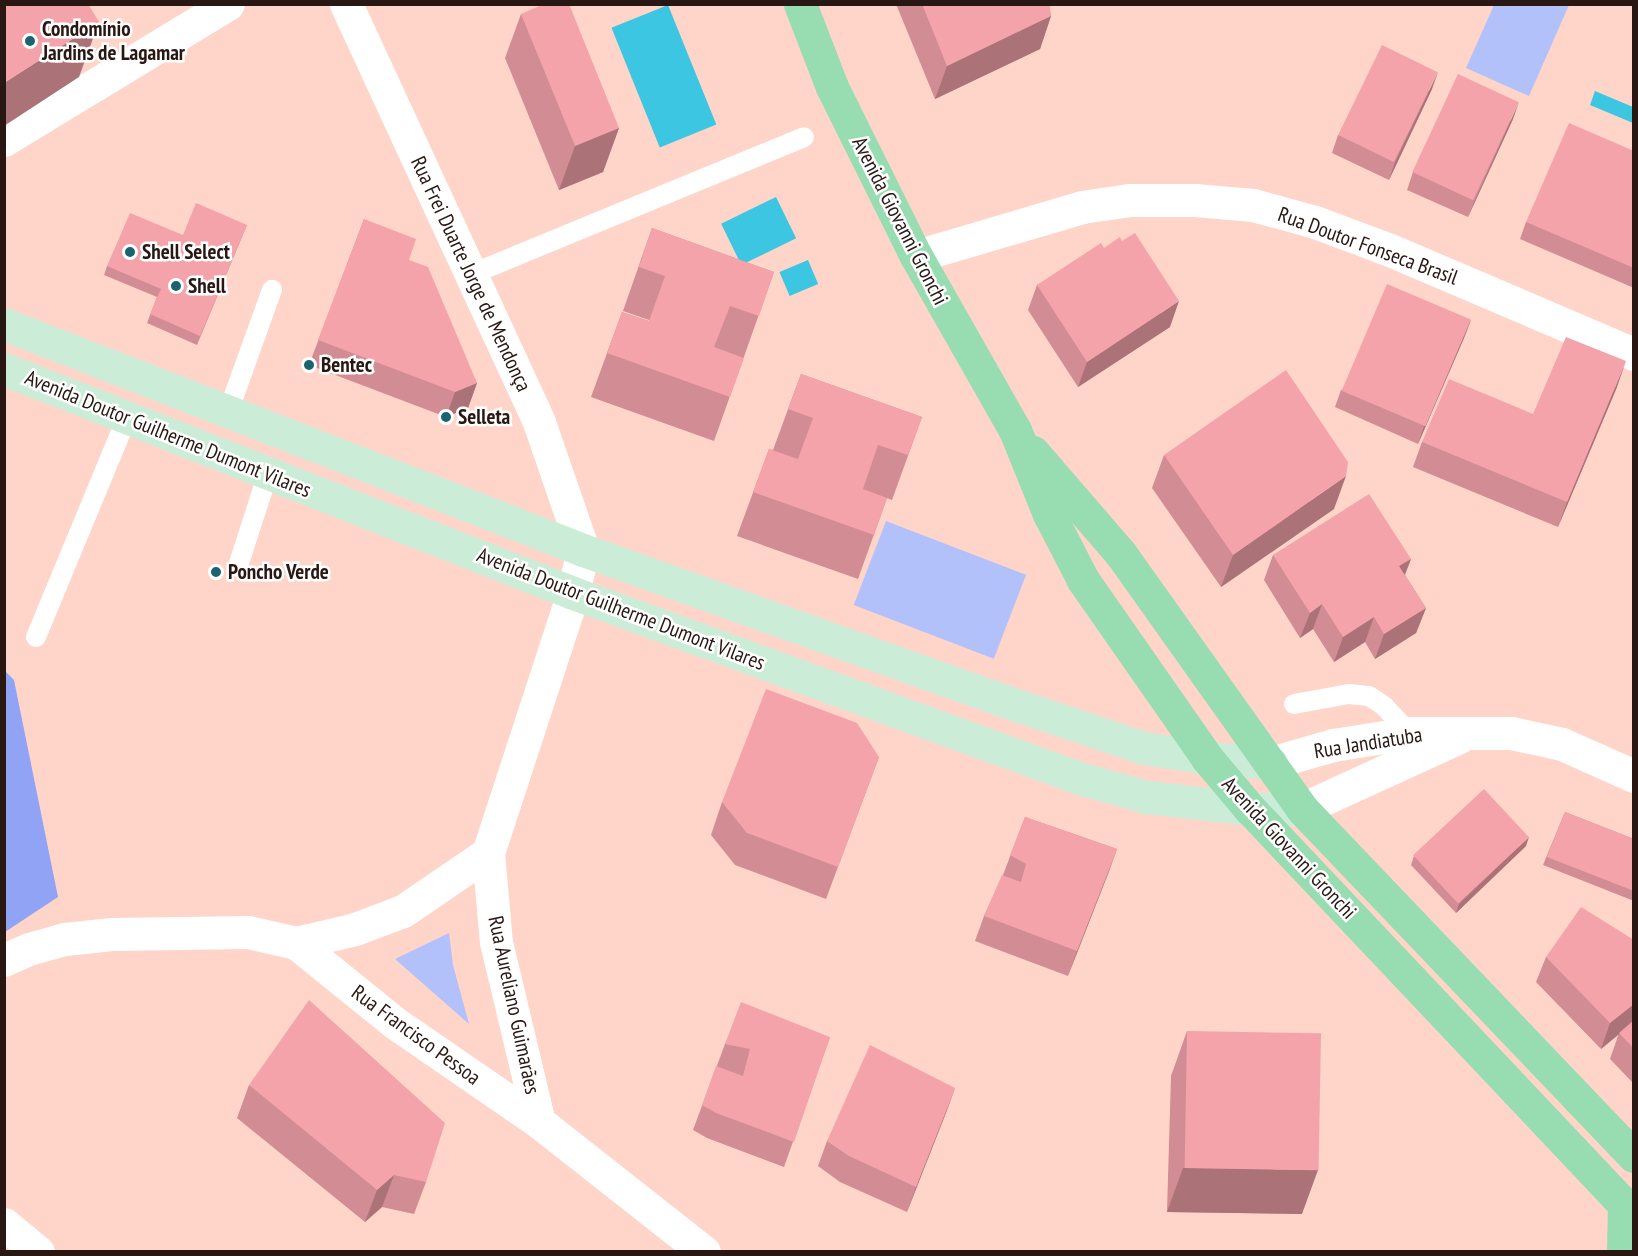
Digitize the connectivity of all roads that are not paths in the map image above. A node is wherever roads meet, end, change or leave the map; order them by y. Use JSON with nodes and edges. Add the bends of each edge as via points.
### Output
{"nodes":[{"id":1,"x":228,"y":4,"type":"edge"},
{"id":2,"x":346,"y":4,"type":"edge"},
{"id":3,"x":800,"y":4,"type":"edge"},
{"id":4,"x":804,"y":137,"type":"dead end"},
{"id":5,"x":4,"y":140,"type":"edge"},
{"id":6,"x":916,"y":256,"type":"junction"},
{"id":7,"x":472,"y":274,"type":"junction"},
{"id":8,"x":272,"y":290,"type":"dead end"},
{"id":9,"x":4,"y":324,"type":"edge"},
{"id":10,"x":1634,"y":354,"type":"edge"},
{"id":11,"x":4,"y":369,"type":"edge"},
{"id":12,"x":228,"y":412,"type":"junction"},
{"id":13,"x":127,"y":417,"type":"junction"},
{"id":14,"x":1014,"y":430,"type":"junction"},
{"id":15,"x":268,"y":473,"type":"junction"},
{"id":16,"x":583,"y":550,"type":"junction"},
{"id":17,"x":239,"y":563,"type":"dead end"},
{"id":18,"x":573,"y":593,"type":"junction"},
{"id":19,"x":36,"y":637,"type":"dead end"},
{"id":20,"x":1294,"y":704,"type":"dead end"},
{"id":21,"x":1409,"y":733,"type":"junction"},
{"id":22,"x":1466,"y":734,"type":"junction"},
{"id":23,"x":1207,"y":758,"type":"junction"},
{"id":24,"x":1271,"y":763,"type":"junction"},
{"id":25,"x":1634,"y":776,"type":"edge"},
{"id":26,"x":1250,"y":809,"type":"junction"},
{"id":27,"x":1302,"y":809,"type":"junction"},
{"id":28,"x":488,"y":853,"type":"junction"},
{"id":29,"x":296,"y":943,"type":"junction"},
{"id":30,"x":4,"y":960,"type":"edge"},
{"id":31,"x":539,"y":1122,"type":"junction"},
{"id":32,"x":1634,"y":1156,"type":"edge"},
{"id":33,"x":1629,"y":1210,"type":"edge"},
{"id":34,"x":4,"y":1224,"type":"edge"},
{"id":35,"x":38,"y":1251,"type":"edge"},
{"id":36,"x":704,"y":1251,"type":"edge"},
{"id":37,"x":1623,"y":1251,"type":"edge"}],
"edges":[{"from":1,"to":5,"type":"street"},
{"from":2,"to":7,"type":"street","name":"Rua Frei Duarte Jorge de Mendonça"},
{"from":3,"to":6,"type":"main road","name":"Avenida Giovanni Gronchi","via":[[832,87]]},
{"from":4,"to":7,"type":"lane"},
{"from":6,"to":10,"type":"street","name":"Rua Doutor Fonseca Brasil","via":[[1082,207],[1141,200],[1253,205],[1315,222],[1390,250]]},
{"from":6,"to":14,"type":"main road","name":"Avenida Giovanni Gronchi"},
{"from":7,"to":16,"type":"street","name":"Rua Frei Duarte Jorge de Mendonça","via":[[539,422]]},
{"from":8,"to":12,"type":"lane"},
{"from":9,"to":12,"type":"main road","name":"Avenida Doutor Guilherme Dumont Vilares"},
{"from":11,"to":13,"type":"main road","name":"Avenida Doutor Guilherme Dumont Vilares"},
{"from":12,"to":16,"type":"main road","name":"Avenida Doutor Guilherme Dumont Vilares"},
{"from":13,"to":15,"type":"main road","name":"Avenida Doutor Guilherme Dumont Vilares"},
{"from":13,"to":19,"type":"lane"},
{"from":14,"to":23,"type":"main road","name":"Avenida Giovanni Gronchi","via":[[1048,514],[1083,580]]},
{"from":14,"to":24,"type":"main road","name":"Avenida Giovanni Gronchi","via":[[1121,554]]},
{"from":15,"to":17,"type":"lane"},
{"from":15,"to":18,"type":"main road","name":"Avenida Doutor Guilherme Dumont Vilares"},
{"from":16,"to":18,"type":"street","name":"Rua Aureliano Guimarães"},
{"from":16,"to":23,"type":"main road","name":"Avenida Doutor Guilherme Dumont Vilares","via":[[1144,748]]},
{"from":18,"to":26,"type":"main road","name":"Avenida Doutor Guilherme Dumont Vilares","via":[[1079,778],[1147,797]]},
{"from":18,"to":28,"type":"street","name":"Rua Aureliano Guimarães"},
{"from":20,"to":21,"type":"lane","via":[[1349,694],[1370,696]]},
{"from":21,"to":22,"type":"street","name":"Rua Jandiatuba"},
{"from":21,"to":24,"type":"street","name":"Rua Jandiatuba","via":[[1334,745]]},
{"from":22,"to":25,"type":"street","name":"Rua Jandiatuba","via":[[1511,733],[1562,744]]},
{"from":22,"to":27,"type":"street","name":"Rua Jandiatuba"},
{"from":23,"to":24,"type":"main road","name":"Avenida Doutor Guilherme Dumont Vilares"},
{"from":23,"to":26,"type":"main road","name":"Avenida Giovanni Gronchi"},
{"from":24,"to":27,"type":"main road","name":"Avenida Giovanni Gronchi"},
{"from":26,"to":27,"type":"main road","name":"Avenida Doutor Guilherme Dumont Vilares"},
{"from":26,"to":33,"type":"main road","name":"Avenida Giovanni Gronchi"},
{"from":27,"to":32,"type":"main road","name":"Avenida Giovanni Gronchi"},
{"from":28,"to":29,"type":"street","name":"Rua Francisco Pessoa","via":[[403,911],[355,929]]},
{"from":28,"to":31,"type":"street","name":"Rua Aureliano Guimarães","via":[[496,942]]},
{"from":29,"to":30,"type":"street","name":"Rua Francisco Pessoa","via":[[248,932],[112,934],[65,939]]},
{"from":29,"to":31,"type":"street","name":"Rua Francisco Pessoa","via":[[395,1023]]},
{"from":31,"to":36,"type":"street","name":"Rua Aureliano Guimarães"},
{"from":33,"to":37,"type":"main road"},
{"from":34,"to":35,"type":"street"}]}
